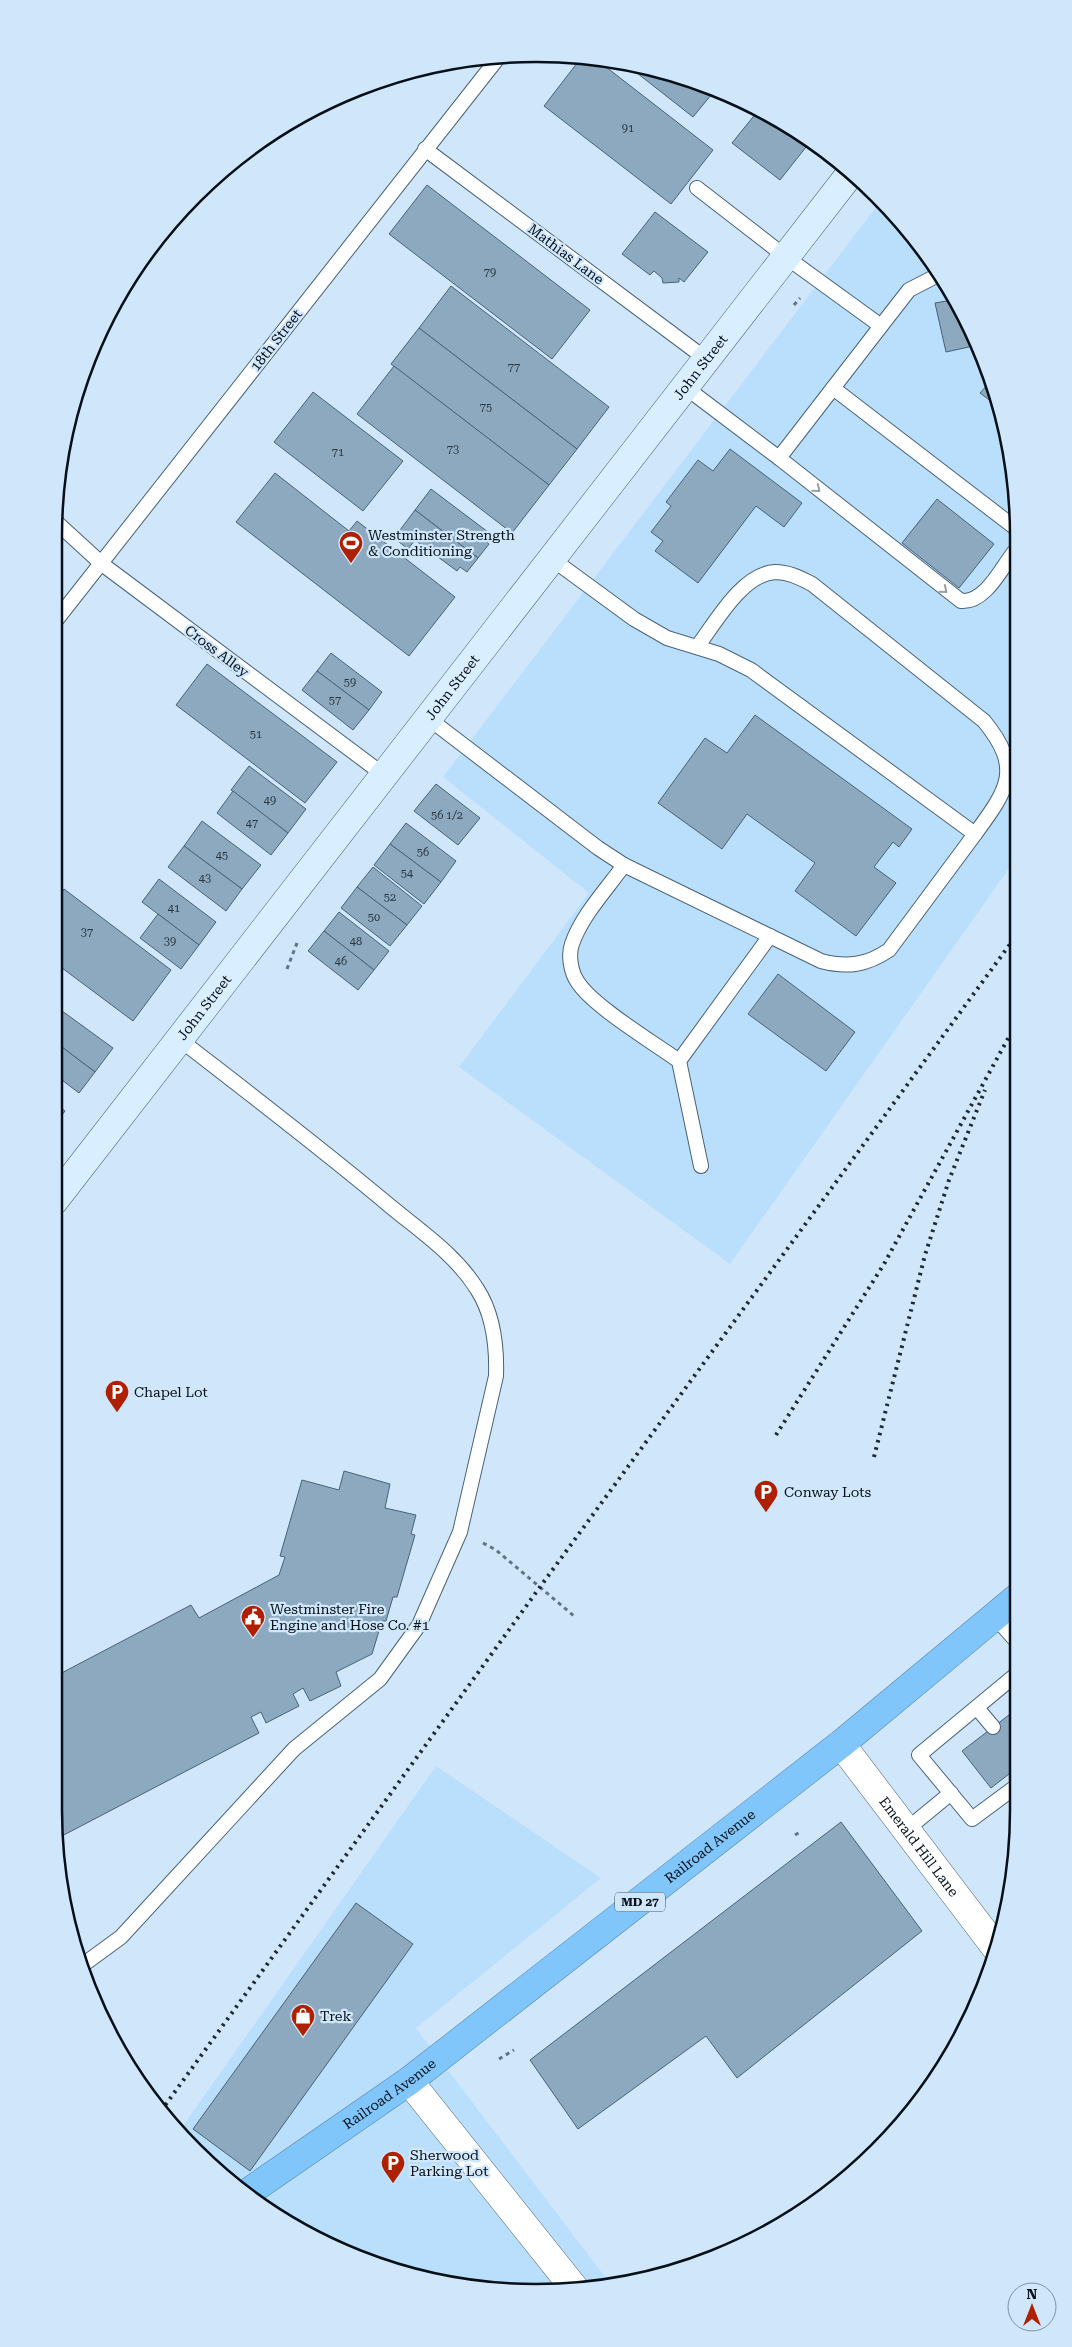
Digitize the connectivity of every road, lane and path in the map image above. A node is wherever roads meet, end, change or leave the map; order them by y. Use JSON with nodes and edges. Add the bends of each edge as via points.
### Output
{"nodes":[{"id":1,"x":492,"y":65,"type":"edge"},
{"id":2,"x":425,"y":149,"type":"junction"},
{"id":3,"x":846,"y":179,"type":"edge"},
{"id":4,"x":697,"y":188,"type":"dead end"},
{"id":5,"x":786,"y":257,"type":"junction"},
{"id":6,"x":933,"y":278,"type":"edge"},
{"id":7,"x":881,"y":326,"type":"junction"},
{"id":8,"x":706,"y":359,"type":"junction"},
{"id":9,"x":685,"y":387,"type":"junction"},
{"id":10,"x":833,"y":388,"type":"junction"},
{"id":11,"x":779,"y":458,"type":"junction"},
{"id":12,"x":1009,"y":523,"type":"edge"},
{"id":13,"x":63,"y":528,"type":"edge"},
{"id":14,"x":1010,"y":557,"type":"edge"},
{"id":15,"x":552,"y":559,"type":"junction"},
{"id":16,"x":102,"y":564,"type":"junction"},
{"id":17,"x":62,"y":613,"type":"edge"},
{"id":18,"x":697,"y":646,"type":"junction"},
{"id":19,"x":428,"y":718,"type":"junction"},
{"id":20,"x":384,"y":775,"type":"junction"},
{"id":21,"x":975,"y":834,"type":"junction"},
{"id":22,"x":624,"y":865,"type":"junction"},
{"id":23,"x":770,"y":936,"type":"junction"},
{"id":24,"x":297,"y":944,"type":"dead end"},
{"id":25,"x":287,"y":969,"type":"dead end"},
{"id":26,"x":179,"y":1039,"type":"junction"},
{"id":27,"x":679,"y":1061,"type":"junction"},
{"id":28,"x":701,"y":1166,"type":"dead end"},
{"id":29,"x":62,"y":1192,"type":"edge"},
{"id":30,"x":460,"y":1532,"type":"junction"},
{"id":31,"x":1010,"y":1603,"type":"edge"},
{"id":32,"x":574,"y":1616,"type":"dead end"},
{"id":33,"x":994,"y":1616,"type":"junction"},
{"id":34,"x":1010,"y":1634,"type":"edge"},
{"id":35,"x":1010,"y":1682,"type":"edge"},
{"id":36,"x":977,"y":1708,"type":"junction"},
{"id":37,"x":993,"y":1727,"type":"dead end"},
{"id":38,"x":842,"y":1744,"type":"junction"},
{"id":39,"x":1010,"y":1791,"type":"edge"},
{"id":40,"x":951,"y":1793,"type":"junction"},
{"id":41,"x":906,"y":1830,"type":"junction"},
{"id":42,"x":802,"y":1831,"type":"dead end"},
{"id":43,"x":795,"y":1835,"type":"dead end"},
{"id":44,"x":991,"y":1941,"type":"edge"},
{"id":45,"x":88,"y":1961,"type":"edge"},
{"id":46,"x":514,"y":2050,"type":"dead end"},
{"id":47,"x":499,"y":2059,"type":"dead end"},
{"id":48,"x":409,"y":2081,"type":"junction"},
{"id":49,"x":253,"y":2190,"type":"edge"},
{"id":50,"x":570,"y":2283,"type":"edge"}],
"edges":[{"from":1,"to":2,"type":"lane","name":"18th Street"},
{"from":2,"to":8,"type":"lane","name":"Mathias Lane"},
{"from":2,"to":16,"type":"lane","name":"18th Street"},
{"from":3,"to":5,"type":"street","name":"John Street"},
{"from":4,"to":5,"type":"lane"},
{"from":5,"to":7,"type":"lane"},
{"from":5,"to":8,"type":"street","name":"John Street"},
{"from":6,"to":7,"type":"lane","via":[[909,290]]},
{"from":7,"to":10,"type":"lane"},
{"from":8,"to":9,"type":"street","name":"John Street"},
{"from":9,"to":11,"type":"lane"},
{"from":9,"to":15,"type":"street","name":"John Street"},
{"from":10,"to":11,"type":"lane"},
{"from":10,"to":12,"type":"lane"},
{"from":11,"to":14,"type":"lane","one_way":true,"via":[[954,598],[968,602],[980,597]]},
{"from":13,"to":16,"type":"lane","name":"Cross Alley"},
{"from":15,"to":18,"type":"lane","via":[[634,619],[667,638]]},
{"from":15,"to":19,"type":"street","name":"John Street"},
{"from":16,"to":17,"type":"lane","name":"18th Street"},
{"from":16,"to":20,"type":"lane","name":"Cross Alley"},
{"from":18,"to":21,"type":"lane","via":[[751,670]]},
{"from":18,"to":21,"type":"lane","via":[[744,585],[758,576],[775,572],[794,575],[812,584],[984,721],[1000,740],[1008,760],[1007,781],[999,801]]},
{"from":19,"to":20,"type":"street","name":"John Street"},
{"from":19,"to":22,"type":"lane"},
{"from":20,"to":26,"type":"street","name":"John Street"},
{"from":21,"to":23,"type":"lane","via":[[888,950],[874,960],[839,966],[821,961]]},
{"from":22,"to":23,"type":"lane"},
{"from":22,"to":27,"type":"lane","via":[[579,929],[571,946],[570,963],[576,980],[588,996]]},
{"from":23,"to":27,"type":"lane"},
{"from":24,"to":25,"type":"path"},
{"from":26,"to":29,"type":"street","name":"John Street"},
{"from":26,"to":30,"type":"lane","via":[[330,1156],[444,1251],[479,1291],[494,1330],[496,1376]]},
{"from":27,"to":28,"type":"lane"},
{"from":30,"to":32,"type":"path","via":[[496,1550]]},
{"from":30,"to":45,"type":"lane","via":[[419,1625],[380,1679],[294,1749],[121,1937]]},
{"from":31,"to":33,"type":"highway","name":"Railroad Avenue","number":"MD 27"},
{"from":33,"to":34,"type":"lane"},
{"from":33,"to":38,"type":"highway","name":"Railroad Avenue","number":"MD 27"},
{"from":35,"to":36,"type":"lane"},
{"from":36,"to":37,"type":"lane"},
{"from":36,"to":40,"type":"lane","via":[[919,1755]]},
{"from":38,"to":41,"type":"street","name":"Emerald Hill Lane"},
{"from":38,"to":48,"type":"highway","name":"Railroad Avenue","number":"MD 27"},
{"from":39,"to":40,"type":"lane","via":[[972,1819]]},
{"from":40,"to":41,"type":"lane"},
{"from":41,"to":44,"type":"street","name":"Emerald Hill Lane"},
{"from":42,"to":43,"type":"path"},
{"from":46,"to":47,"type":"path"},
{"from":48,"to":49,"type":"highway","name":"Railroad Avenue","number":"MD 27"},
{"from":48,"to":50,"type":"street"}]}
